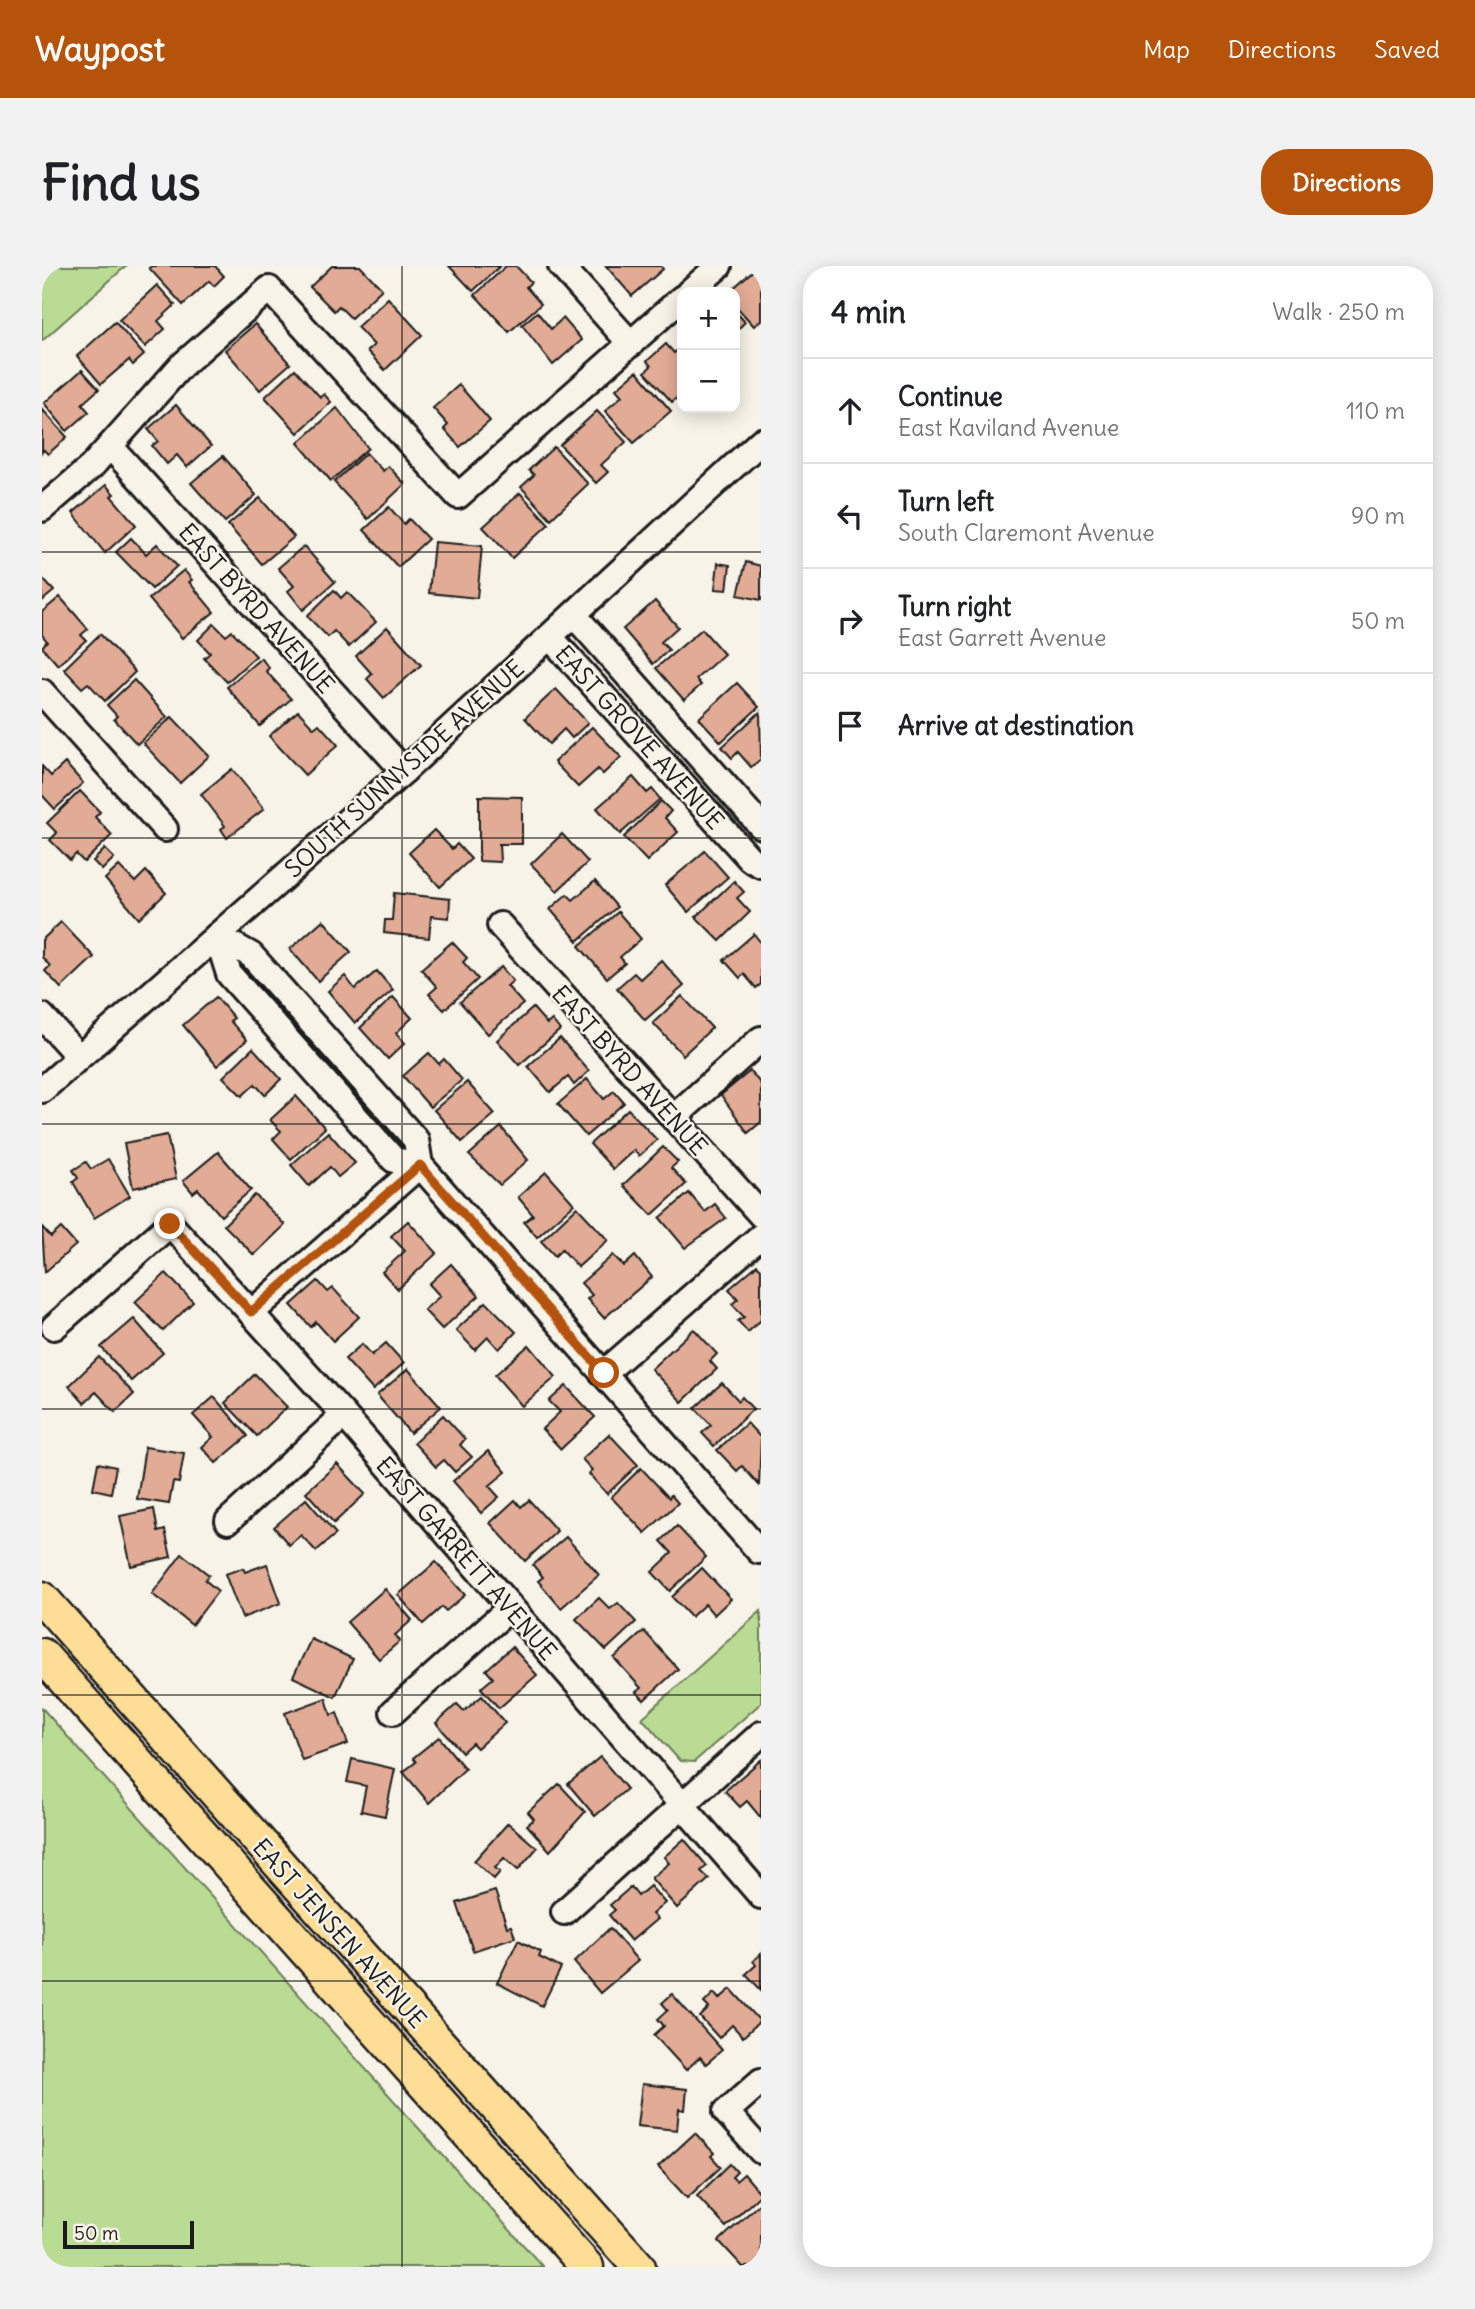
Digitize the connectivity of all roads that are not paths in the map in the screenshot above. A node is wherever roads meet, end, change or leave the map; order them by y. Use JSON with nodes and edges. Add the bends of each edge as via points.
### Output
{"nodes":[{"id":1,"x":561,"y":266,"type":"edge"},
{"id":2,"x":719,"y":266,"type":"edge"},
{"id":3,"x":695,"y":287,"type":"edge"},
{"id":4,"x":677,"y":303,"type":"edge"},
{"id":5,"x":631,"y":344,"type":"junction"},
{"id":6,"x":761,"y":441,"type":"edge"},
{"id":7,"x":110,"y":446,"type":"junction"},
{"id":8,"x":42,"y":509,"type":"edge"},
{"id":9,"x":574,"y":615,"type":"junction"},
{"id":10,"x":550,"y":636,"type":"junction"},
{"id":11,"x":42,"y":692,"type":"edge"},
{"id":12,"x":404,"y":771,"type":"junction"},
{"id":13,"x":761,"y":826,"type":"edge"},
{"id":14,"x":164,"y":829,"type":"dead end"},
{"id":15,"x":761,"y":865,"type":"edge"},
{"id":16,"x":500,"y":925,"type":"dead end"},
{"id":17,"x":216,"y":936,"type":"junction"},
{"id":18,"x":42,"y":1016,"type":"edge"},
{"id":19,"x":761,"y":1039,"type":"edge"},
{"id":20,"x":79,"y":1057,"type":"junction"},
{"id":21,"x":42,"y":1090,"type":"edge"},
{"id":22,"x":673,"y":1118,"type":"junction"},
{"id":23,"x":420,"y":1165,"type":"junction"},
{"id":24,"x":761,"y":1215,"type":"edge"},
{"id":25,"x":761,"y":1236,"type":"edge"},
{"id":26,"x":251,"y":1312,"type":"junction"},
{"id":27,"x":54,"y":1327,"type":"dead end"},
{"id":28,"x":604,"y":1373,"type":"junction"},
{"id":29,"x":344,"y":1415,"type":"junction"},
{"id":30,"x":228,"y":1521,"type":"dead end"},
{"id":31,"x":759,"y":1551,"type":"dead end"},
{"id":32,"x":42,"y":1598,"type":"edge"},
{"id":33,"x":510,"y":1608,"type":"junction"},
{"id":34,"x":42,"y":1655,"type":"edge"},
{"id":35,"x":393,"y":1712,"type":"dead end"},
{"id":36,"x":761,"y":1734,"type":"edge"},
{"id":37,"x":681,"y":1806,"type":"junction"},
{"id":38,"x":761,"y":1896,"type":"edge"},
{"id":39,"x":564,"y":1912,"type":"dead end"},
{"id":40,"x":761,"y":2081,"type":"edge"},
{"id":41,"x":761,"y":2151,"type":"edge"},
{"id":42,"x":587,"y":2267,"type":"edge"},
{"id":43,"x":639,"y":2267,"type":"edge"}],
"edges":[{"from":1,"to":5,"type":"street"},
{"from":2,"to":3,"type":"street"},
{"from":4,"to":5,"type":"street"},
{"from":5,"to":7,"type":"street","via":[[458,496],[270,289],[181,366]]},
{"from":6,"to":9,"type":"street","name":"SOUTH SUNNYSIDE AVENUE"},
{"from":7,"to":8,"type":"street"},
{"from":7,"to":12,"type":"street","name":"EAST BYRD AVENUE"},
{"from":9,"to":10,"type":"street","name":"SOUTH SUNNYSIDE AVENUE"},
{"from":9,"to":13,"type":"street","name":"EAST GROVE AVENUE"},
{"from":10,"to":12,"type":"street","name":"SOUTH SUNNYSIDE AVENUE"},
{"from":10,"to":15,"type":"street","name":"EAST GROVE AVENUE","via":[[750,859]]},
{"from":11,"to":14,"type":"street"},
{"from":12,"to":17,"type":"street","name":"SOUTH SUNNYSIDE AVENUE"},
{"from":16,"to":22,"type":"street","name":"EAST BYRD AVENUE"},
{"from":17,"to":20,"type":"street","name":"SOUTH SUNNYSIDE AVENUE"},
{"from":17,"to":23,"type":"street","via":[[251,955],[416,1140]]},
{"from":18,"to":20,"type":"street"},
{"from":19,"to":22,"type":"street"},
{"from":20,"to":21,"type":"street","name":"SOUTH SUNNYSIDE AVENUE"},
{"from":22,"to":24,"type":"street","name":"EAST BYRD AVENUE"},
{"from":23,"to":26,"type":"street"},
{"from":23,"to":28,"type":"street"},
{"from":25,"to":28,"type":"street"},
{"from":26,"to":27,"type":"street","name":"EAST GARRETT AVENUE","via":[[170,1224]]},
{"from":26,"to":29,"type":"street","name":"EAST GARRETT AVENUE"},
{"from":28,"to":31,"type":"street"},
{"from":29,"to":30,"type":"street"},
{"from":29,"to":33,"type":"street","name":"EAST GARRETT AVENUE"},
{"from":32,"to":43,"type":"main road","name":"EAST JENSEN AVENUE"},
{"from":33,"to":35,"type":"street"},
{"from":33,"to":37,"type":"street","name":"EAST GARRETT AVENUE"},
{"from":34,"to":42,"type":"main road","name":"EAST JENSEN AVENUE"},
{"from":36,"to":37,"type":"street"},
{"from":37,"to":38,"type":"street","name":"EAST GARRETT AVENUE"},
{"from":37,"to":39,"type":"street"},
{"from":40,"to":41,"type":"street","via":[[726,2112]]}]}
